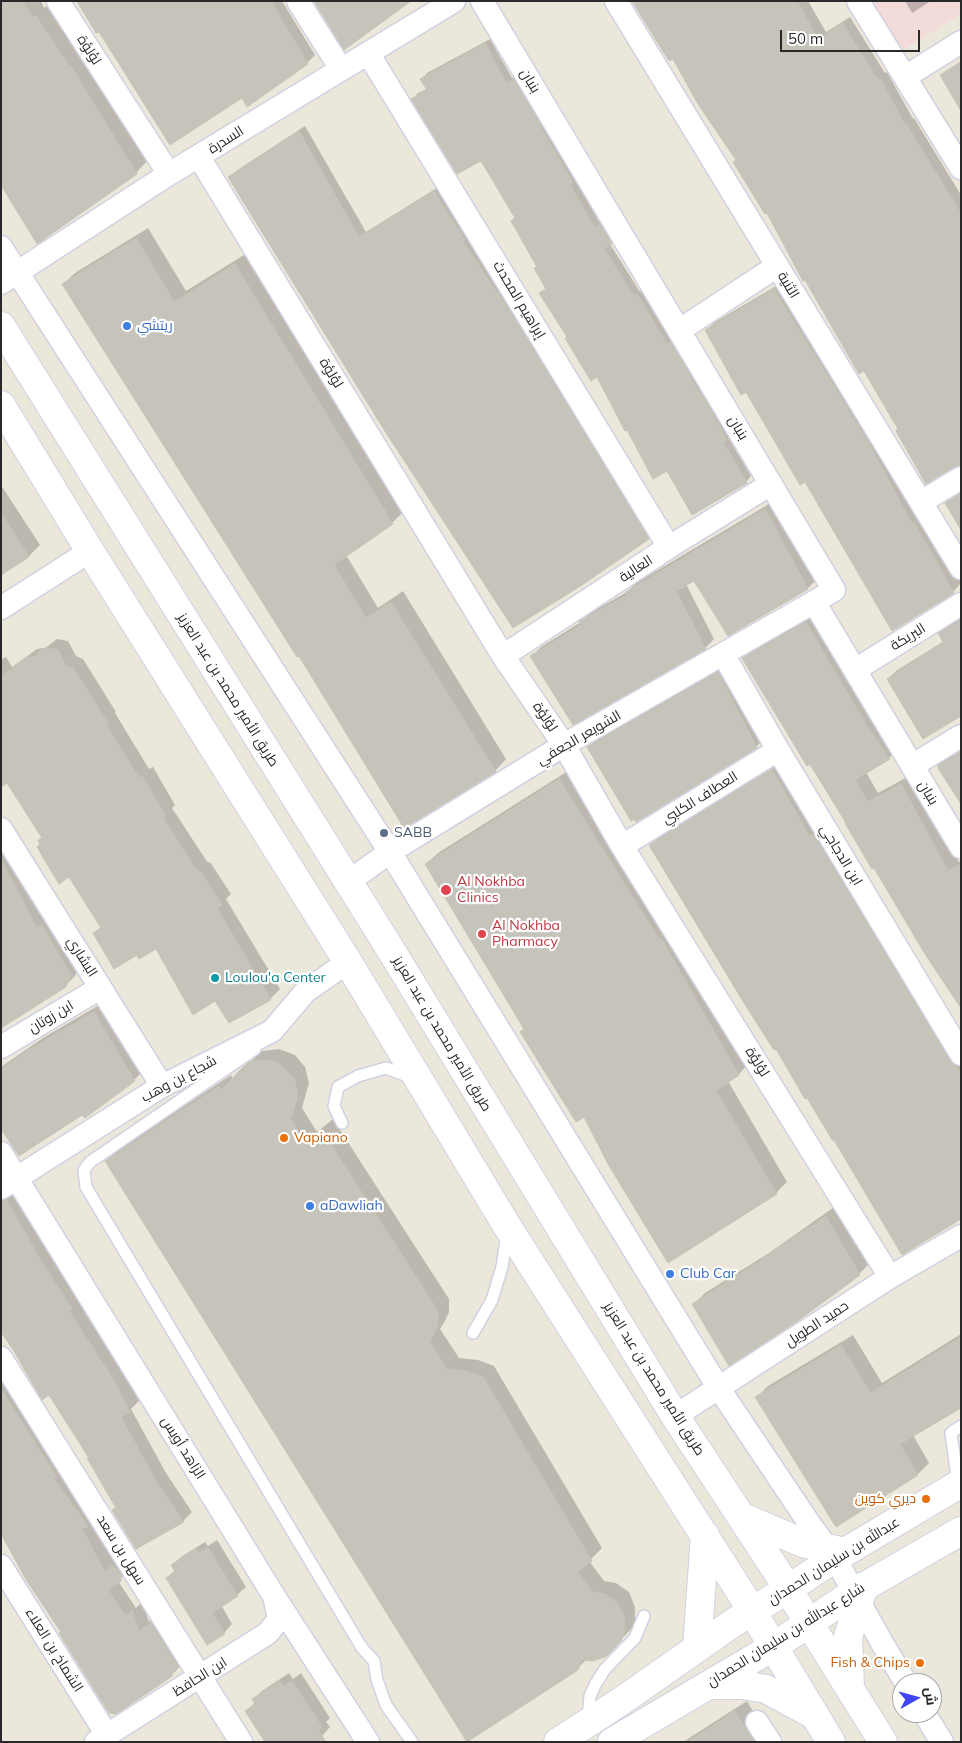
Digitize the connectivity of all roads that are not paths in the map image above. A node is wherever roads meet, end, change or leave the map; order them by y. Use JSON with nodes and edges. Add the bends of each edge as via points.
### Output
{"nodes":[{"id":1,"x":58,"y":1,"type":"edge"},
{"id":2,"x":298,"y":1,"type":"edge"},
{"id":3,"x":482,"y":1,"type":"edge"},
{"id":4,"x":616,"y":1,"type":"edge"},
{"id":5,"x":858,"y":1,"type":"edge"},
{"id":6,"x":446,"y":3,"type":"edge"},
{"id":7,"x":961,"y":42,"type":"edge"},
{"id":8,"x":368,"y":53,"type":"junction"},
{"id":9,"x":341,"y":69,"type":"junction"},
{"id":10,"x":905,"y":77,"type":"junction"},
{"id":11,"x":199,"y":157,"type":"junction"},
{"id":12,"x":961,"y":168,"type":"edge"},
{"id":13,"x":169,"y":174,"type":"junction"},
{"id":14,"x":1,"y":247,"type":"edge"},
{"id":15,"x":777,"y":266,"type":"junction"},
{"id":16,"x":10,"y":278,"type":"edge"},
{"id":17,"x":1,"y":326,"type":"edge"},
{"id":18,"x":680,"y":330,"type":"junction"},
{"id":19,"x":1,"y":405,"type":"edge"},
{"id":20,"x":961,"y":478,"type":"edge"},
{"id":21,"x":771,"y":484,"type":"junction"},
{"id":22,"x":921,"y":502,"type":"junction"},
{"id":23,"x":669,"y":547,"type":"junction"},
{"id":24,"x":90,"y":550,"type":"junction"},
{"id":25,"x":961,"y":568,"type":"edge"},
{"id":26,"x":814,"y":602,"type":"junction"},
{"id":27,"x":961,"y":604,"type":"edge"},
{"id":28,"x":1,"y":608,"type":"edge"},
{"id":29,"x":723,"y":654,"type":"junction"},
{"id":30,"x":503,"y":656,"type":"junction"},
{"id":31,"x":856,"y":670,"type":"junction"},
{"id":32,"x":961,"y":736,"type":"edge"},
{"id":33,"x":564,"y":746,"type":"junction"},
{"id":34,"x":778,"y":750,"type":"junction"},
{"id":35,"x":912,"y":766,"type":"junction"},
{"id":36,"x":264,"y":827,"type":"junction"},
{"id":37,"x":1,"y":829,"type":"edge"},
{"id":38,"x":622,"y":846,"type":"junction"},
{"id":39,"x":961,"y":847,"type":"edge"},
{"id":40,"x":390,"y":852,"type":"junction"},
{"id":41,"x":348,"y":882,"type":"junction"},
{"id":42,"x":348,"y":962,"type":"junction"},
{"id":43,"x":100,"y":988,"type":"junction"},
{"id":44,"x":272,"y":1031,"type":"junction"},
{"id":45,"x":1,"y":1047,"type":"edge"},
{"id":46,"x":961,"y":1054,"type":"edge"},
{"id":47,"x":419,"y":1080,"type":"junction"},
{"id":48,"x":162,"y":1086,"type":"junction"},
{"id":49,"x":342,"y":1123,"type":"dead end"},
{"id":50,"x":1,"y":1153,"type":"edge"},
{"id":51,"x":9,"y":1183,"type":"edge"},
{"id":52,"x":507,"y":1226,"type":"junction"},
{"id":53,"x":961,"y":1236,"type":"edge"},
{"id":54,"x":890,"y":1277,"type":"junction"},
{"id":55,"x":473,"y":1333,"type":"dead end"},
{"id":56,"x":1,"y":1358,"type":"edge"},
{"id":57,"x":718,"y":1387,"type":"junction"},
{"id":58,"x":675,"y":1416,"type":"junction"},
{"id":59,"x":961,"y":1426,"type":"edge"},
{"id":60,"x":959,"y":1484,"type":"edge"},
{"id":61,"x":742,"y":1517,"type":"junction"},
{"id":62,"x":961,"y":1531,"type":"edge"},
{"id":63,"x":704,"y":1535,"type":"junction"},
{"id":64,"x":836,"y":1553,"type":"junction"},
{"id":65,"x":1,"y":1566,"type":"edge"},
{"id":66,"x":788,"y":1589,"type":"junction"},
{"id":67,"x":860,"y":1593,"type":"junction"},
{"id":68,"x":274,"y":1596,"type":"junction"},
{"id":69,"x":644,"y":1616,"type":"dead end"},
{"id":70,"x":742,"y":1617,"type":"junction"},
{"id":71,"x":809,"y":1623,"type":"junction"},
{"id":72,"x":773,"y":1647,"type":"junction"},
{"id":73,"x":697,"y":1648,"type":"junction"},
{"id":74,"x":901,"y":1673,"type":"edge"},
{"id":75,"x":200,"y":1676,"type":"junction"},
{"id":76,"x":708,"y":1685,"type":"junction"},
{"id":77,"x":850,"y":1690,"type":"junction"},
{"id":78,"x":815,"y":1716,"type":"junction"},
{"id":79,"x":757,"y":1722,"type":"dead end"},
{"id":80,"x":930,"y":1723,"type":"edge"},
{"id":81,"x":587,"y":1724,"type":"junction"},
{"id":82,"x":102,"y":1738,"type":"edge"},
{"id":83,"x":242,"y":1742,"type":"edge"},
{"id":84,"x":368,"y":1742,"type":"edge"},
{"id":85,"x":412,"y":1742,"type":"edge"},
{"id":86,"x":558,"y":1742,"type":"edge"},
{"id":87,"x":612,"y":1742,"type":"edge"},
{"id":88,"x":770,"y":1742,"type":"edge"},
{"id":89,"x":831,"y":1742,"type":"edge"},
{"id":90,"x":883,"y":1742,"type":"edge"},
{"id":91,"x":942,"y":1742,"type":"edge"}],
"edges":[{"from":1,"to":13,"type":"street","name":"لؤلؤة"},
{"from":2,"to":9,"type":"street"},
{"from":3,"to":18,"type":"street","name":"بنبان"},
{"from":4,"to":15,"type":"street","name":"الثنية"},
{"from":5,"to":10,"type":"street"},
{"from":6,"to":8,"type":"street","name":"السدرة"},
{"from":7,"to":10,"type":"street"},
{"from":8,"to":9,"type":"street","name":"السدرة"},
{"from":8,"to":23,"type":"street","name":"إبراهيم المحدث"},
{"from":9,"to":11,"type":"street","name":"السدرة"},
{"from":10,"to":12,"type":"street"},
{"from":11,"to":13,"type":"street","name":"السدرة"},
{"from":11,"to":30,"type":"street","name":"لؤلؤة"},
{"from":13,"to":16,"type":"street","name":"السدرة"},
{"from":14,"to":16,"type":"street"},
{"from":15,"to":18,"type":"street"},
{"from":15,"to":22,"type":"street","name":"الثنية"},
{"from":16,"to":40,"type":"street"},
{"from":17,"to":41,"type":"main road","name":"طريق الأمير محمد بن عبد العزيز"},
{"from":18,"to":21,"type":"street","name":"بنبان"},
{"from":19,"to":24,"type":"main road"},
{"from":20,"to":22,"type":"street"},
{"from":21,"to":23,"type":"street","name":"العالية"},
{"from":21,"to":26,"type":"street","name":"بنبان","via":[[834,590]]},
{"from":22,"to":25,"type":"street","name":"الثنية"},
{"from":23,"to":30,"type":"street","name":"العالية"},
{"from":24,"to":28,"type":"street"},
{"from":24,"to":36,"type":"main road"},
{"from":26,"to":29,"type":"street","name":"الشويعر الجعفي"},
{"from":26,"to":31,"type":"street","name":"بنبان"},
{"from":27,"to":31,"type":"street","name":"البريكة"},
{"from":29,"to":33,"type":"street","name":"الشويعر الجعفي"},
{"from":29,"to":34,"type":"street","name":"ابن الدجاجي"},
{"from":30,"to":33,"type":"street","name":"لؤلؤة"},
{"from":31,"to":35,"type":"street","name":"بنبان"},
{"from":32,"to":35,"type":"street"},
{"from":33,"to":38,"type":"street","name":"لؤلؤة"},
{"from":33,"to":40,"type":"street","name":"الشويعر الجعفي"},
{"from":34,"to":38,"type":"street","name":"العطاف الكلبي"},
{"from":34,"to":46,"type":"street","name":"ابن الدجاجي"},
{"from":35,"to":39,"type":"street","name":"بنبان"},
{"from":36,"to":41,"type":"main road","via":[[298,855],[342,918],[347,919],[355,910]]},
{"from":36,"to":42,"type":"main road"},
{"from":37,"to":43,"type":"street","name":"البشاري"},
{"from":38,"to":54,"type":"street","name":"لؤلؤة"},
{"from":40,"to":41,"type":"street","name":"الشويعر الجعفي"},
{"from":40,"to":57,"type":"street"},
{"from":41,"to":58,"type":"main road","name":"طريق الأمير محمد بن عبد العزيز"},
{"from":42,"to":44,"type":"street","name":"شجاع بن وهب","via":[[306,991]]},
{"from":42,"to":47,"type":"main road"},
{"from":43,"to":45,"type":"street","name":"ابن زوتان"},
{"from":43,"to":48,"type":"street","name":"البشاري"},
{"from":44,"to":48,"type":"street","name":"شجاع بن وهب"},
{"from":44,"to":85,"type":"lane","via":[[245,1057],[90,1162],[84,1170],[86,1187],[362,1648],[374,1661],[386,1705]]},
{"from":47,"to":49,"type":"lane","via":[[386,1068],[338,1087],[334,1106]]},
{"from":47,"to":52,"type":"main road"},
{"from":48,"to":51,"type":"street","name":"شجاع بن وهب"},
{"from":50,"to":51,"type":"street","name":"الزاهد أويس"},
{"from":51,"to":68,"type":"street","name":"الزاهد أويس"},
{"from":52,"to":55,"type":"lane","via":[[502,1267],[492,1300]]},
{"from":52,"to":63,"type":"main road"},
{"from":53,"to":54,"type":"street","name":"حميد الطويل"},
{"from":54,"to":57,"type":"street","name":"حميد الطويل"},
{"from":56,"to":75,"type":"street","name":"سهل بن سعد"},
{"from":57,"to":58,"type":"street","name":"حميد الطويل"},
{"from":57,"to":64,"type":"street"},
{"from":58,"to":61,"type":"main road","name":"طريق الأمير محمد بن عبد العزيز"},
{"from":59,"to":60,"type":"lane","via":[[951,1433]]},
{"from":60,"to":64,"type":"main road","name":"عبدالله بن سليمان الحمدان"},
{"from":61,"to":64,"type":"main road"},
{"from":61,"to":66,"type":"main road","name":"طريق الأمير محمد بن عبد العزيز"},
{"from":62,"to":67,"type":"main road","name":"شارع عبدالله بن سليمان الحمدان"},
{"from":63,"to":70,"type":"main road"},
{"from":63,"to":73,"type":"main road"},
{"from":64,"to":66,"type":"main road","name":"عبدالله بن سليمان الحمدان"},
{"from":64,"to":67,"type":"street"},
{"from":65,"to":82,"type":"street","name":"الشماخ بن العلاء"},
{"from":66,"to":70,"type":"main road","name":"عبدالله بن سليمان الحمدان"},
{"from":66,"to":71,"type":"main road","name":"طريق الأمير محمد بن عبد العزيز"},
{"from":67,"to":71,"type":"main road","name":"شارع عبدالله بن سليمان الحمدان"},
{"from":67,"to":74,"type":"street"},
{"from":67,"to":77,"type":"main road","via":[[848,1637]]},
{"from":68,"to":75,"type":"street","name":"ابن الحافظ","via":[[279,1619],[268,1633]]},
{"from":68,"to":84,"type":"street","name":"الزاهد أويس"},
{"from":69,"to":81,"type":"lane","via":[[635,1638],[595,1685],[590,1696]]},
{"from":70,"to":72,"type":"main road"},
{"from":70,"to":73,"type":"main road"},
{"from":71,"to":72,"type":"main road","name":"شارع عبدالله بن سليمان الحمدان"},
{"from":71,"to":77,"type":"main road","name":"طريق الأمير محمد بن عبد العزيز"},
{"from":72,"to":76,"type":"main road","name":"شارع عبدالله بن سليمان الحمدان"},
{"from":72,"to":78,"type":"main road"},
{"from":73,"to":81,"type":"main road"},
{"from":75,"to":82,"type":"street","name":"ابن الحافظ"},
{"from":75,"to":83,"type":"street","name":"سهل بن سعد"},
{"from":76,"to":78,"type":"main road","via":[[766,1689]]},
{"from":76,"to":87,"type":"main road","name":"شارع عبدالله بن سليمان الحمدان"},
{"from":77,"to":90,"type":"main road","name":"طريق الأمير محمد بن عبد العزيز"},
{"from":78,"to":89,"type":"main road"},
{"from":79,"to":88,"type":"street"},
{"from":80,"to":91,"type":"street"},
{"from":81,"to":86,"type":"main road"}]}
